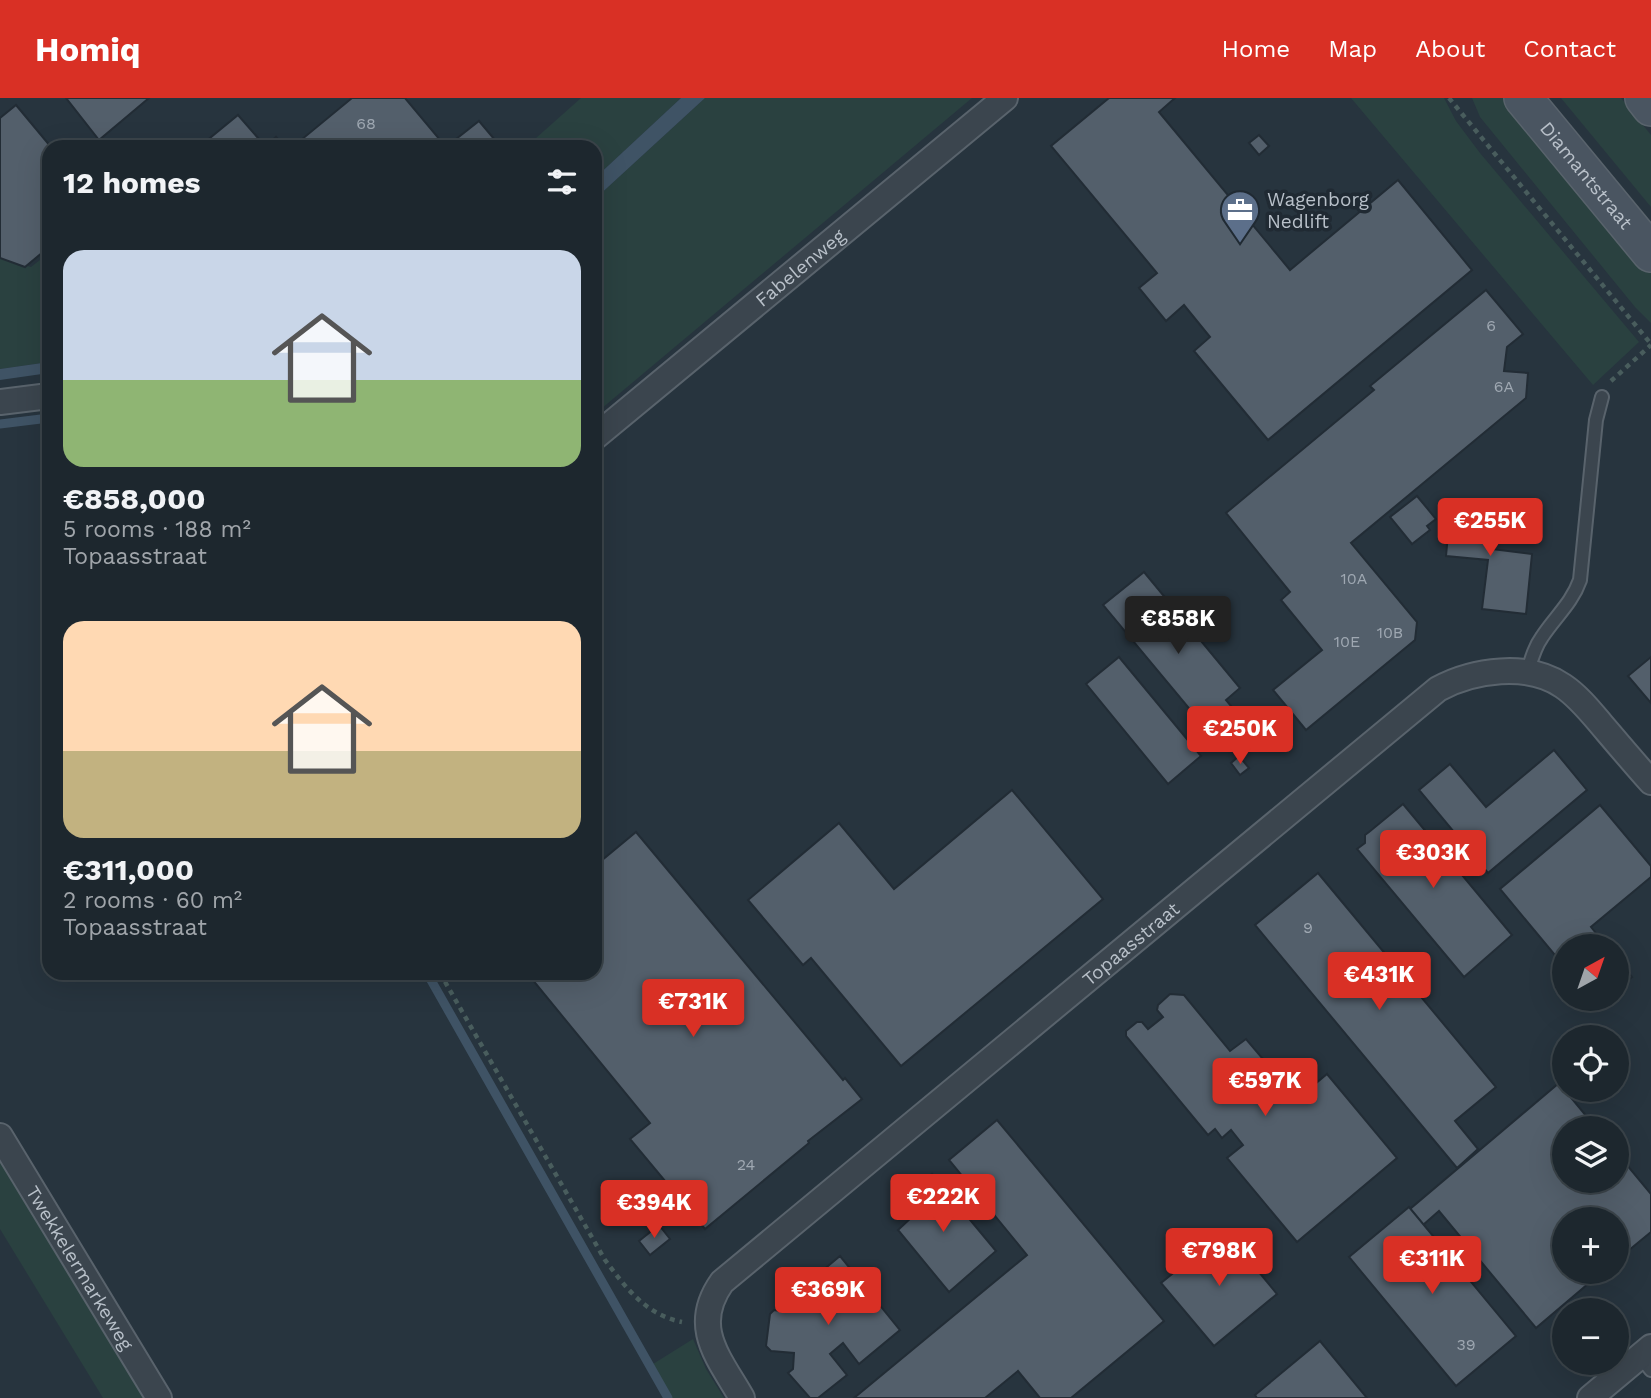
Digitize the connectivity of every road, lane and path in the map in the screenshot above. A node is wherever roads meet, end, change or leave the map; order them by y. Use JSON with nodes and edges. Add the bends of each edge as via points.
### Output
{"nodes":[{"id":1,"x":1004,"y":98,"type":"edge"},
{"id":2,"x":1449,"y":98,"type":"edge"},
{"id":3,"x":1523,"y":98,"type":"edge"},
{"id":4,"x":1644,"y":98,"type":"edge"},
{"id":5,"x":1651,"y":107,"type":"edge"},
{"id":6,"x":1651,"y":253,"type":"edge"},
{"id":7,"x":1651,"y":345,"type":"edge"},
{"id":8,"x":42,"y":397,"type":"edge"},
{"id":9,"x":1602,"y":397,"type":"joint"},
{"id":10,"x":0,"y":402,"type":"edge"},
{"id":11,"x":602,"y":431,"type":"edge"},
{"id":12,"x":1527,"y":674,"type":"junction"},
{"id":13,"x":1651,"y":782,"type":"edge"},
{"id":14,"x":444,"y":980,"type":"edge"},
{"id":15,"x":0,"y":1136,"type":"edge"},
{"id":16,"x":707,"y":1327,"type":"junction"},
{"id":17,"x":1647,"y":1358,"type":"edge"},
{"id":18,"x":159,"y":1398,"type":"edge"},
{"id":19,"x":742,"y":1398,"type":"edge"},
{"id":20,"x":1590,"y":1398,"type":"edge"}],
"edges":[{"from":1,"to":11,"type":"street","name":"Fabelenweg"},
{"from":2,"to":7,"type":"path"},
{"from":3,"to":6,"type":"main road","name":"Diamantstraat"},
{"from":4,"to":5,"type":"main road"},
{"from":7,"to":9,"type":"path","via":[[1611,381]]},
{"from":8,"to":10,"type":"street"},
{"from":9,"to":12,"type":"lane","via":[[1580,580],[1561,615],[1543,635]]},
{"from":12,"to":13,"type":"street","name":"Topaasstraat","via":[[1562,685]]},
{"from":12,"to":16,"type":"street","name":"Topaasstraat","via":[[1499,670],[1438,689],[722,1282],[712,1296]]},
{"from":14,"to":16,"type":"path","via":[[605,1260],[631,1294],[658,1314]]},
{"from":15,"to":18,"type":"street","name":"Twekkelermarkeweg"},
{"from":16,"to":19,"type":"street"},
{"from":17,"to":20,"type":"street"}]}
